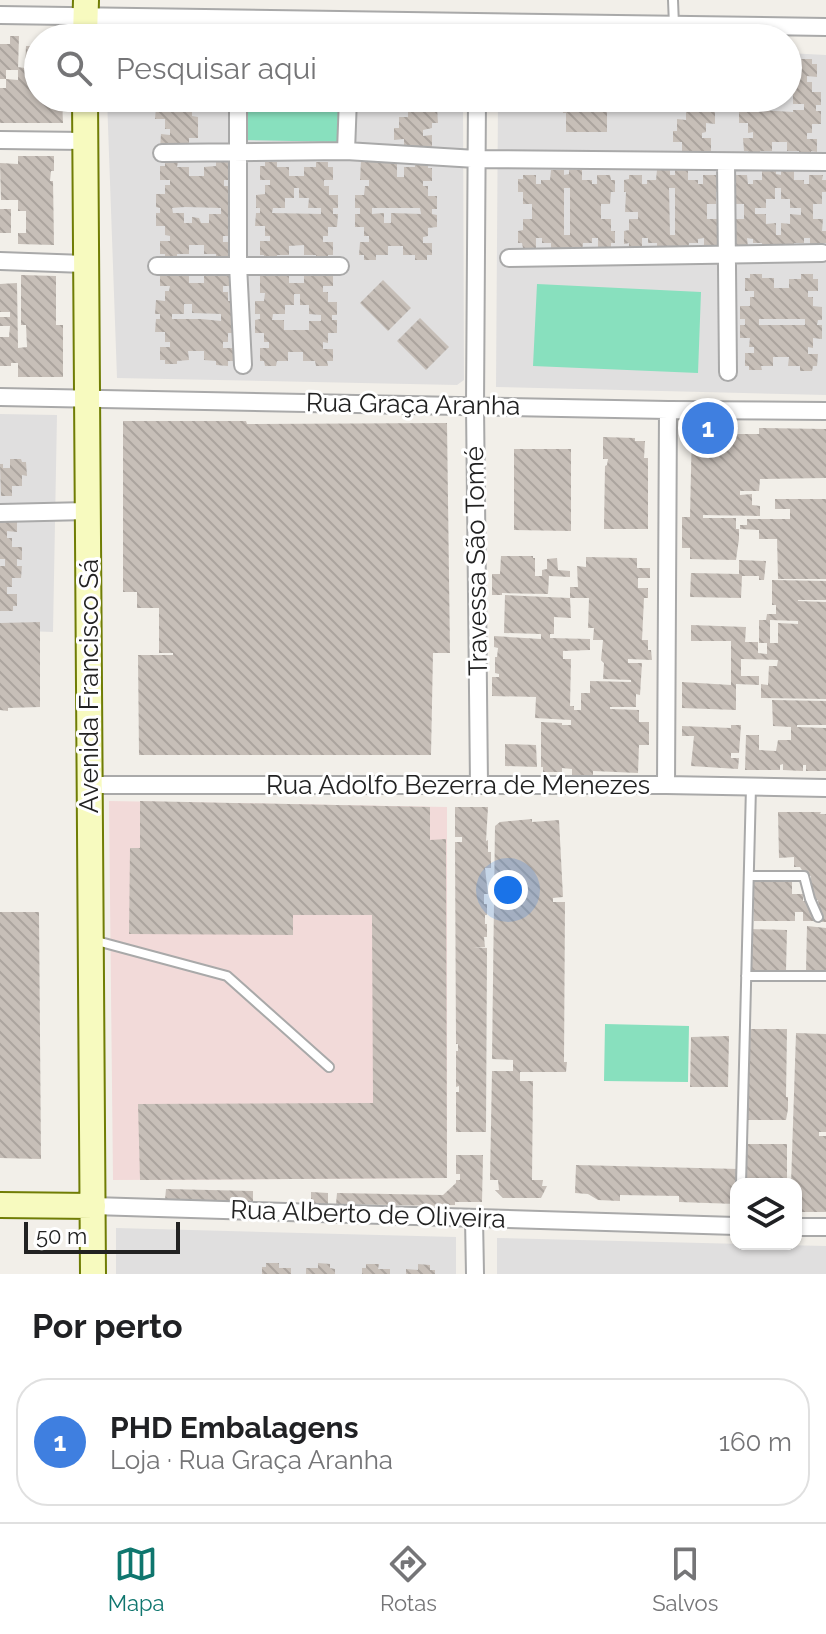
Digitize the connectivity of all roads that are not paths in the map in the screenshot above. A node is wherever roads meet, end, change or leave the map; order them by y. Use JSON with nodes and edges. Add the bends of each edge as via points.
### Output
{"nodes":[{"id":1,"x":673,"y":0,"type":"edge"},
{"id":2,"x":0,"y":15,"type":"edge"},
{"id":3,"x":86,"y":18,"type":"edge"},
{"id":4,"x":282,"y":24,"type":"edge"},
{"id":5,"x":674,"y":24,"type":"edge"},
{"id":6,"x":802,"y":27,"type":"edge"},
{"id":7,"x":826,"y":27,"type":"edge"},
{"id":8,"x":85,"y":112,"type":"edge"},
{"id":9,"x":238,"y":112,"type":"edge"},
{"id":10,"x":347,"y":112,"type":"edge"},
{"id":11,"x":477,"y":112,"type":"edge"},
{"id":12,"x":0,"y":140,"type":"edge"},
{"id":13,"x":85,"y":141,"type":"junction"},
{"id":14,"x":346,"y":151,"type":"junction"},
{"id":15,"x":239,"y":152,"type":"junction"},
{"id":16,"x":162,"y":153,"type":"dead end"},
{"id":17,"x":476,"y":159,"type":"junction"},
{"id":18,"x":726,"y":162,"type":"junction"},
{"id":19,"x":826,"y":162,"type":"edge"},
{"id":20,"x":822,"y":253,"type":"dead end"},
{"id":21,"x":727,"y":255,"type":"junction"},
{"id":22,"x":509,"y":258,"type":"dead end"},
{"id":23,"x":0,"y":261,"type":"edge"},
{"id":24,"x":85,"y":264,"type":"junction"},
{"id":25,"x":238,"y":265,"type":"junction"},
{"id":26,"x":157,"y":266,"type":"dead end"},
{"id":27,"x":340,"y":266,"type":"dead end"},
{"id":28,"x":243,"y":365,"type":"dead end"},
{"id":29,"x":728,"y":372,"type":"dead end"},
{"id":30,"x":0,"y":397,"type":"edge"},
{"id":31,"x":87,"y":398,"type":"junction"},
{"id":32,"x":475,"y":405,"type":"junction"},
{"id":33,"x":668,"y":410,"type":"junction"},
{"id":34,"x":826,"y":411,"type":"edge"},
{"id":35,"x":88,"y":511,"type":"junction"},
{"id":36,"x":0,"y":513,"type":"edge"},
{"id":37,"x":90,"y":785,"type":"junction"},
{"id":38,"x":479,"y":785,"type":"junction"},
{"id":39,"x":666,"y":785,"type":"junction"},
{"id":40,"x":751,"y":786,"type":"junction"},
{"id":41,"x":826,"y":788,"type":"edge"},
{"id":42,"x":749,"y":876,"type":"junction"},
{"id":43,"x":818,"y":917,"type":"dead end"},
{"id":44,"x":91,"y":939,"type":"junction"},
{"id":45,"x":746,"y":976,"type":"junction"},
{"id":46,"x":826,"y":976,"type":"edge"},
{"id":47,"x":329,"y":1067,"type":"dead end"},
{"id":48,"x":741,"y":1178,"type":"edge"},
{"id":49,"x":0,"y":1205,"type":"edge"},
{"id":50,"x":93,"y":1206,"type":"junction"},
{"id":51,"x":474,"y":1218,"type":"junction"},
{"id":52,"x":730,"y":1226,"type":"edge"},
{"id":53,"x":802,"y":1227,"type":"edge"},
{"id":54,"x":826,"y":1227,"type":"edge"},
{"id":55,"x":93,"y":1274,"type":"edge"},
{"id":56,"x":475,"y":1274,"type":"edge"}],
"edges":[{"from":1,"to":5,"type":"lane"},
{"from":2,"to":3,"type":"street"},
{"from":3,"to":4,"type":"street"},
{"from":6,"to":7,"type":"street"},
{"from":8,"to":13,"type":"main road","name":"Avenida Francisco Sá"},
{"from":9,"to":15,"type":"street"},
{"from":10,"to":14,"type":"street"},
{"from":11,"to":17,"type":"street","name":"Travessa São Tomé"},
{"from":12,"to":13,"type":"street"},
{"from":13,"to":24,"type":"main road","name":"Avenida Francisco Sá"},
{"from":14,"to":15,"type":"street"},
{"from":14,"to":17,"type":"street"},
{"from":15,"to":16,"type":"street"},
{"from":15,"to":25,"type":"street"},
{"from":17,"to":18,"type":"street"},
{"from":17,"to":32,"type":"street","name":"Travessa São Tomé"},
{"from":18,"to":19,"type":"street"},
{"from":18,"to":21,"type":"street"},
{"from":20,"to":21,"type":"street"},
{"from":21,"to":22,"type":"street"},
{"from":21,"to":29,"type":"street"},
{"from":23,"to":24,"type":"street"},
{"from":24,"to":31,"type":"main road","name":"Avenida Francisco Sá"},
{"from":25,"to":26,"type":"street"},
{"from":25,"to":27,"type":"street"},
{"from":25,"to":28,"type":"street"},
{"from":30,"to":31,"type":"street","name":"Rua Graça Aranha"},
{"from":31,"to":32,"type":"street","name":"Rua Graça Aranha"},
{"from":31,"to":35,"type":"main road","name":"Avenida Francisco Sá"},
{"from":32,"to":33,"type":"street","name":"Rua Graça Aranha"},
{"from":32,"to":38,"type":"street","name":"Travessa São Tomé"},
{"from":33,"to":34,"type":"street","name":"Rua Graça Aranha"},
{"from":33,"to":39,"type":"street"},
{"from":35,"to":36,"type":"street"},
{"from":35,"to":37,"type":"main road","name":"Avenida Francisco Sá"},
{"from":37,"to":38,"type":"street","name":"Rua Adolfo Bezerra de Menezes"},
{"from":37,"to":44,"type":"main road","name":"Avenida Francisco Sá"},
{"from":38,"to":39,"type":"street","name":"Rua Adolfo Bezerra de Menezes"},
{"from":39,"to":40,"type":"street","name":"Rua Adolfo Bezerra de Menezes"},
{"from":40,"to":41,"type":"street","name":"Rua Adolfo Bezerra de Menezes"},
{"from":40,"to":42,"type":"lane"},
{"from":42,"to":43,"type":"lane","via":[[804,876]]},
{"from":42,"to":45,"type":"lane"},
{"from":44,"to":47,"type":"lane","via":[[227,976]]},
{"from":44,"to":50,"type":"main road","name":"Avenida Francisco Sá"},
{"from":45,"to":46,"type":"lane"},
{"from":45,"to":48,"type":"lane"},
{"from":49,"to":50,"type":"main road","name":"Rua Alberto de Oliveira"},
{"from":50,"to":51,"type":"street","name":"Rua Alberto de Oliveira"},
{"from":50,"to":55,"type":"main road","name":"Avenida Francisco Sá"},
{"from":51,"to":52,"type":"street","name":"Rua Alberto de Oliveira"},
{"from":51,"to":56,"type":"street"},
{"from":53,"to":54,"type":"street"}]}
